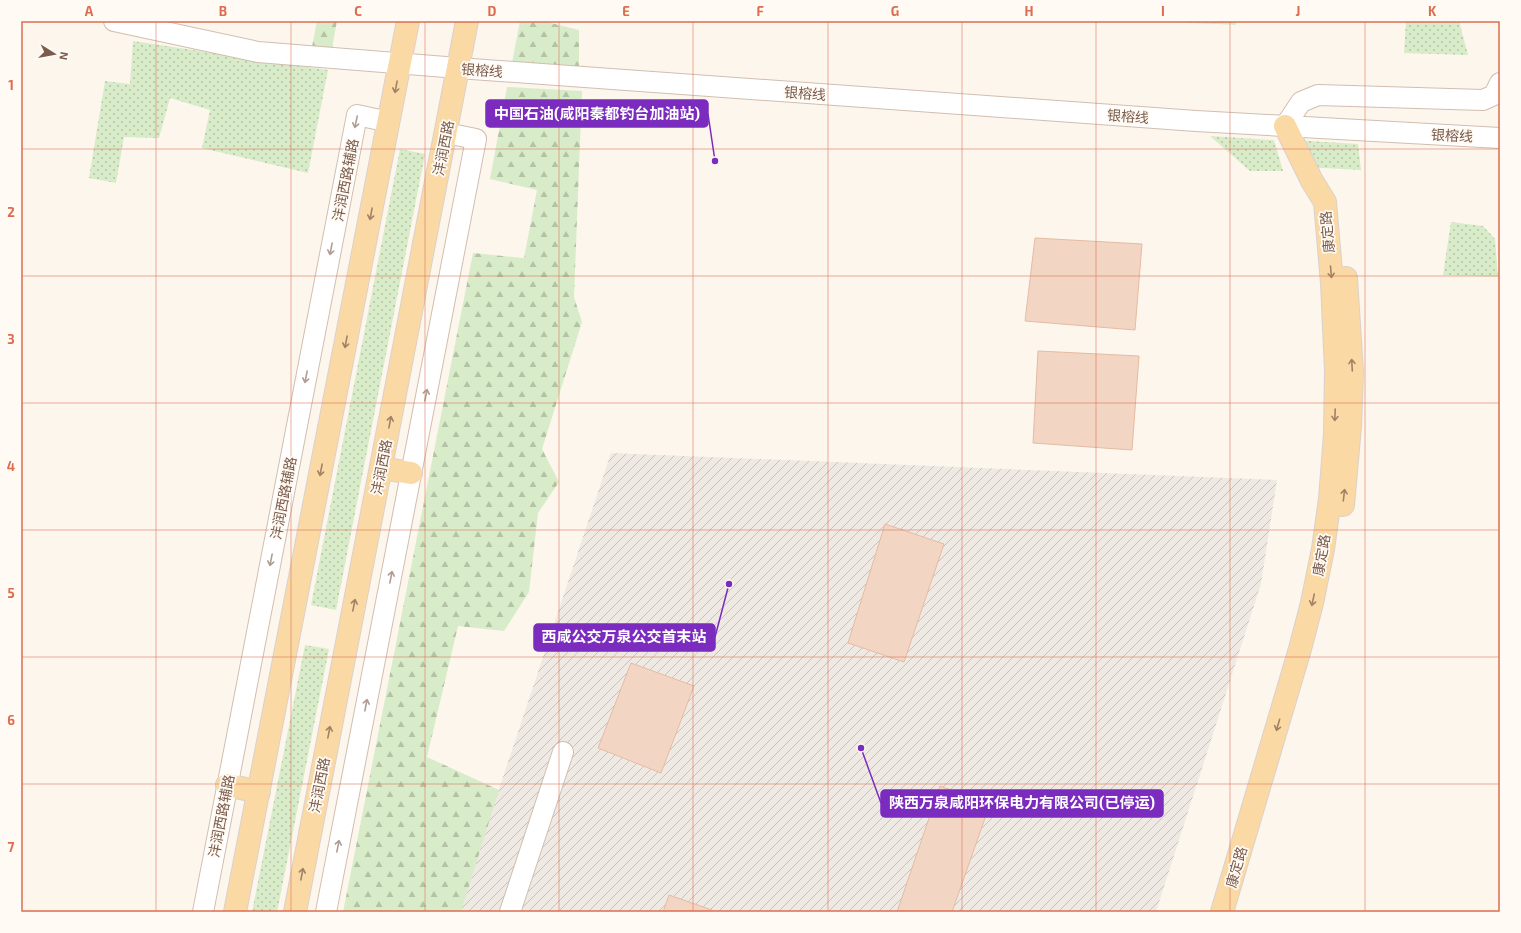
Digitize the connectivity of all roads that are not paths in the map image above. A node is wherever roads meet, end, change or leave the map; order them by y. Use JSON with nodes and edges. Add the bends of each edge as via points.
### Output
{"nodes":[{"id":1,"x":114,"y":21,"type":"edge"},
{"id":2,"x":408,"y":21,"type":"edge"},
{"id":3,"x":468,"y":21,"type":"edge"},
{"id":4,"x":400,"y":64,"type":"junction"},
{"id":5,"x":458,"y":68,"type":"junction"},
{"id":6,"x":1500,"y":83,"type":"edge"},
{"id":7,"x":389,"y":122,"type":"junction"},
{"id":8,"x":1285,"y":126,"type":"junction"},
{"id":9,"x":446,"y":133,"type":"junction"},
{"id":10,"x":1500,"y":138,"type":"edge"},
{"id":11,"x":1312,"y":180,"type":"junction"},
{"id":12,"x":381,"y":468,"type":"junction"},
{"id":13,"x":411,"y":473,"type":"junction"},
{"id":14,"x":563,"y":752,"type":"dead end"},
{"id":15,"x":227,"y":785,"type":"junction"},
{"id":16,"x":259,"y":792,"type":"junction"},
{"id":17,"x":203,"y":912,"type":"edge"},
{"id":18,"x":235,"y":912,"type":"edge"},
{"id":19,"x":294,"y":912,"type":"edge"},
{"id":20,"x":326,"y":912,"type":"edge"},
{"id":21,"x":510,"y":912,"type":"edge"},
{"id":22,"x":1222,"y":912,"type":"edge"},
{"id":23,"x":1238,"y":912,"type":"edge"}],
"edges":[{"from":1,"to":4,"type":"street","name":"银榕线","via":[[258,52]]},
{"from":2,"to":4,"type":"main road"},
{"from":3,"to":5,"type":"main road","name":"沣润西路"},
{"from":4,"to":5,"type":"street","name":"银榕线"},
{"from":4,"to":7,"type":"main road","one_way":true},
{"from":5,"to":8,"type":"street","name":"银榕线"},
{"from":5,"to":9,"type":"main road","name":"沣润西路"},
{"from":6,"to":8,"type":"street","via":[[1494,95],[1483,100],[1318,95],[1301,102]]},
{"from":7,"to":15,"type":"street","name":"沣润西路辅路","one_way":true,"via":[[357,115]]},
{"from":7,"to":16,"type":"main road","one_way":true},
{"from":8,"to":10,"type":"street","name":"银榕线"},
{"from":8,"to":11,"type":"main road"},
{"from":12,"to":9,"type":"main road","name":"沣润西路","one_way":true},
{"from":13,"to":9,"type":"street","one_way":true,"via":[[476,139]]},
{"from":11,"to":22,"type":"main road","name":"康定路","one_way":true,"via":[[1325,202],[1332,284],[1336,371],[1330,499],[1312,603]]},
{"from":23,"to":11,"type":"main road","name":"康定路","one_way":true,"via":[[1313,659],[1334,565],[1347,475],[1352,372],[1338,200]]},
{"from":12,"to":13,"type":"main road"},
{"from":19,"to":12,"type":"main road","name":"沣润西路","one_way":true},
{"from":20,"to":13,"type":"street","one_way":true},
{"from":14,"to":21,"type":"street"},
{"from":15,"to":16,"type":"main road"},
{"from":15,"to":17,"type":"street","name":"沣润西路辅路"},
{"from":16,"to":18,"type":"main road"}]}
